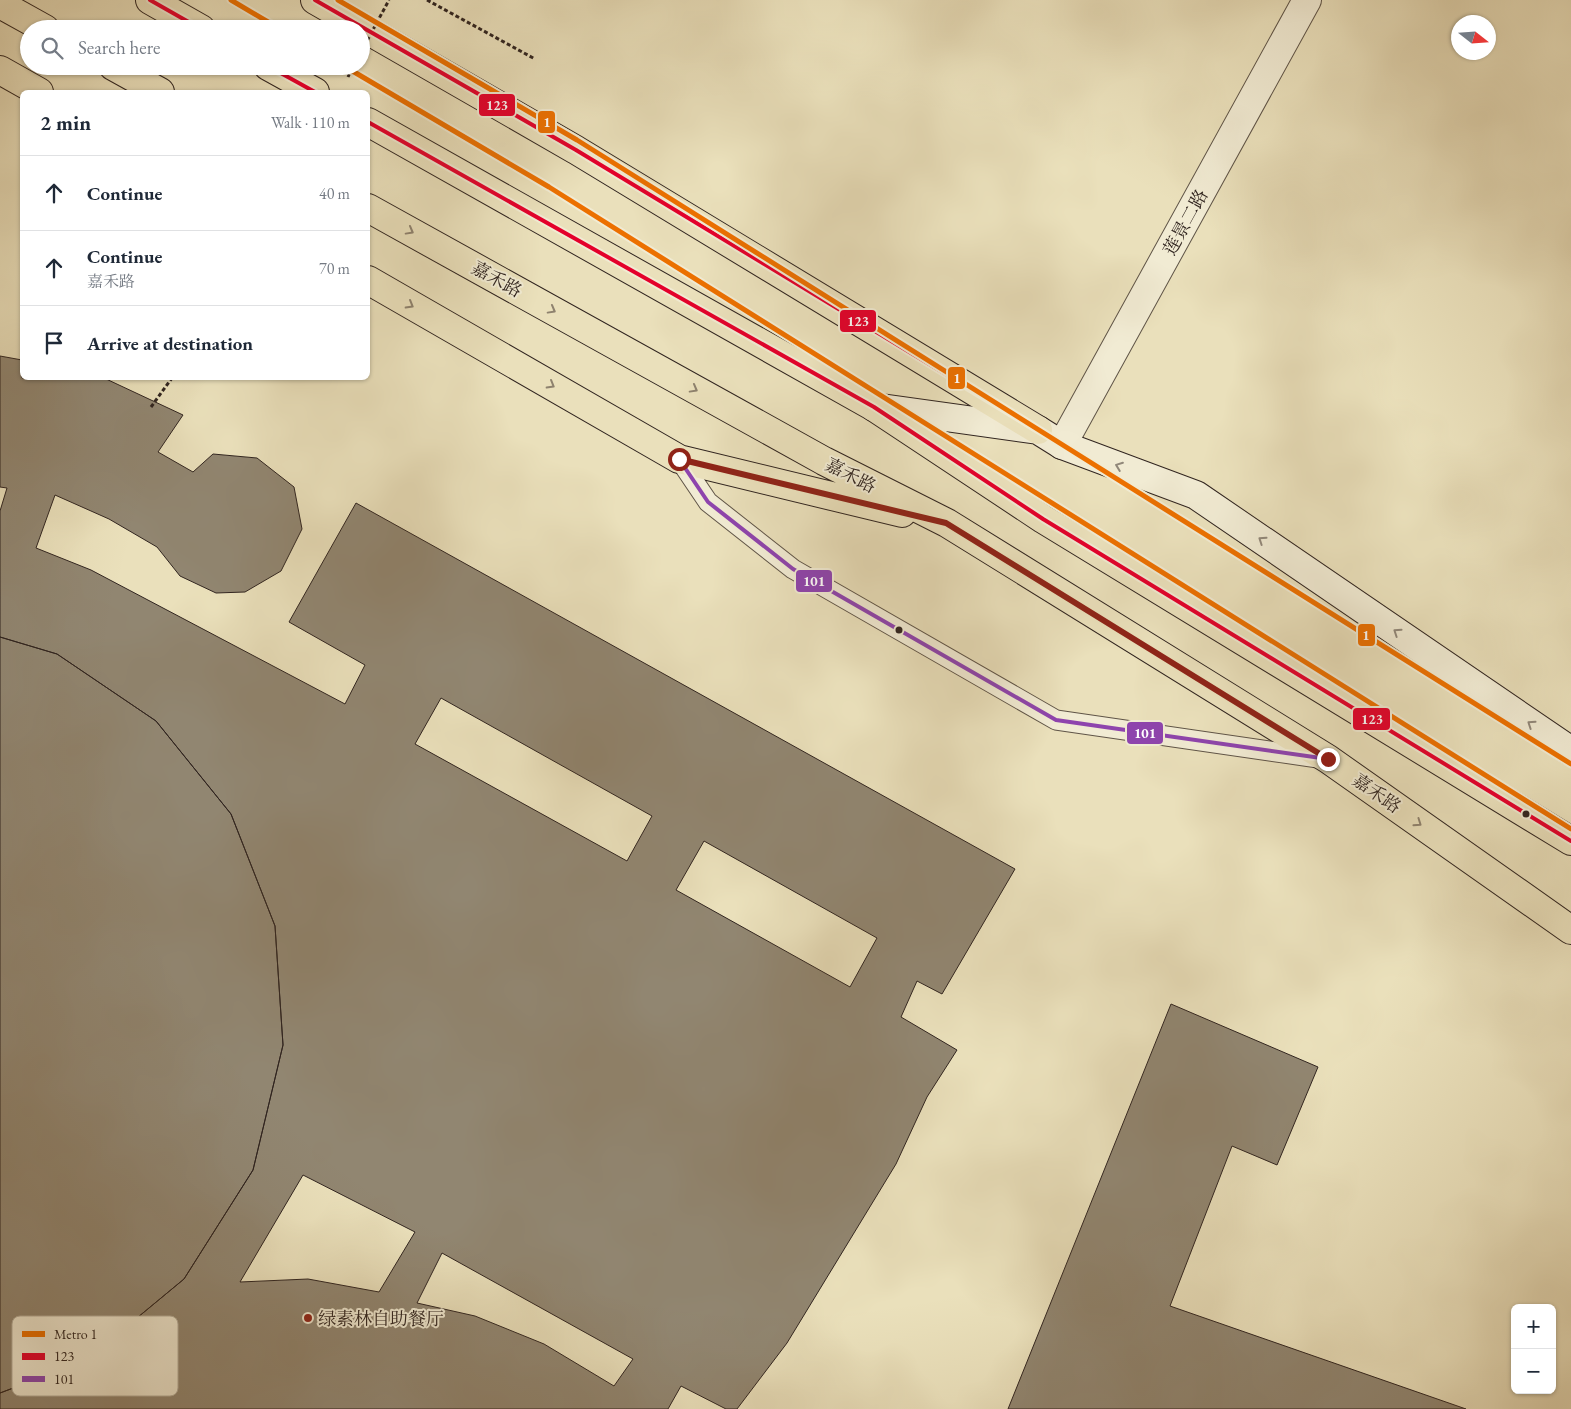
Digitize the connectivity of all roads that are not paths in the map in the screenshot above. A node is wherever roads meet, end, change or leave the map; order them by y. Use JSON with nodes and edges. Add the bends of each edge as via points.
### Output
{"nodes":[{"id":1,"x":150,"y":0,"type":"edge"},
{"id":2,"x":315,"y":0,"type":"edge"},
{"id":3,"x":1307,"y":0,"type":"edge"},
{"id":4,"x":0,"y":4,"type":"edge"},
{"id":5,"x":29,"y":20,"type":"edge"},
{"id":6,"x":186,"y":20,"type":"edge"},
{"id":7,"x":350,"y":20,"type":"edge"},
{"id":8,"x":370,"y":32,"type":"edge"},
{"id":9,"x":0,"y":70,"type":"edge"},
{"id":10,"x":129,"y":75,"type":"edge"},
{"id":11,"x":284,"y":75,"type":"edge"},
{"id":12,"x":35,"y":90,"type":"edge"},
{"id":13,"x":156,"y":90,"type":"edge"},
{"id":14,"x":311,"y":90,"type":"edge"},
{"id":15,"x":370,"y":123,"type":"edge"},
{"id":16,"x":370,"y":209,"type":"edge"},
{"id":17,"x":370,"y":281,"type":"edge"},
{"id":18,"x":874,"y":407,"type":"junction"},
{"id":19,"x":1038,"y":430,"type":"junction"},
{"id":20,"x":1062,"y":445,"type":"junction"},
{"id":21,"x":679,"y":459,"type":"junction"},
{"id":22,"x":946,"y":523,"type":"junction"},
{"id":23,"x":1571,"y":751,"type":"edge"},
{"id":24,"x":1328,"y":759,"type":"junction"},
{"id":25,"x":1571,"y":841,"type":"edge"},
{"id":26,"x":1571,"y":930,"type":"edge"}],
"edges":[{"from":1,"to":6,"type":"main road"},
{"from":2,"to":7,"type":"main road"},
{"from":3,"to":20,"type":"main road","name":"莲景二路"},
{"from":4,"to":5,"type":"main road"},
{"from":8,"to":19,"type":"main road","via":[[576,150]]},
{"from":9,"to":12,"type":"main road"},
{"from":10,"to":13,"type":"main road"},
{"from":11,"to":14,"type":"main road"},
{"from":15,"to":18,"type":"main road"},
{"from":16,"to":22,"type":"main road","name":"嘉禾路","one_way":true,"via":[[824,461]]},
{"from":17,"to":21,"type":"main road","one_way":true},
{"from":18,"to":19,"type":"main road"},
{"from":18,"to":25,"type":"main road","via":[[1043,519]]},
{"from":19,"to":20,"type":"main road"},
{"from":23,"to":20,"type":"main road","one_way":true,"via":[[1196,495]]},
{"from":21,"to":22,"type":"main road"},
{"from":21,"to":24,"type":"lane","via":[[708,502],[793,569],[1056,720]]},
{"from":22,"to":24,"type":"main road","name":"嘉禾路"},
{"from":24,"to":26,"type":"main road","name":"嘉禾路","one_way":true}]}
